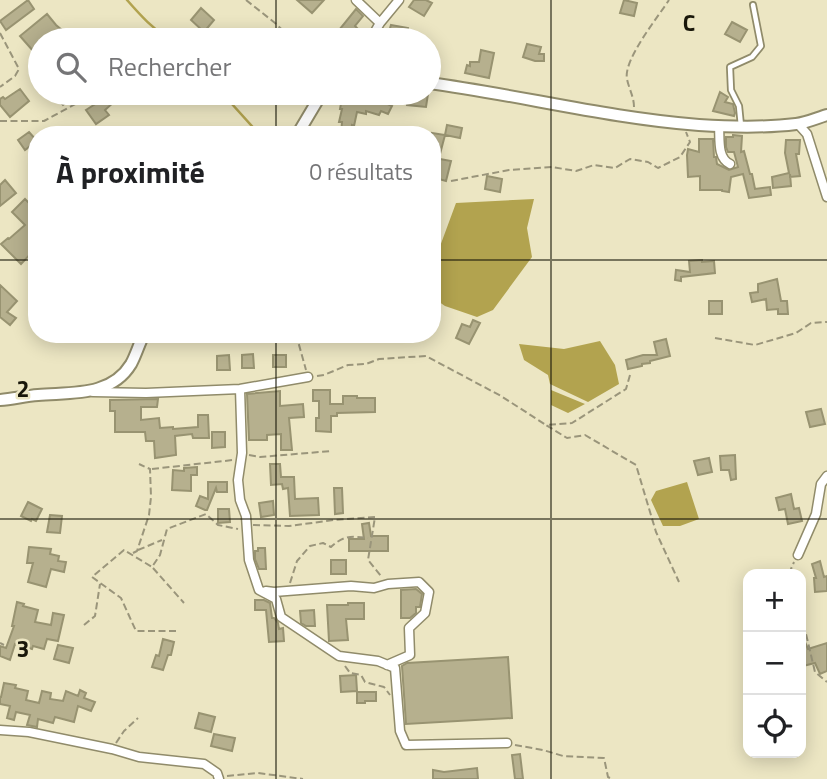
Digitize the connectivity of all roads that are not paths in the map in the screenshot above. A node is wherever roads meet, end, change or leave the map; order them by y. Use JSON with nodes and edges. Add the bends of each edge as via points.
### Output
{"nodes":[{"id":1,"x":356,"y":0,"type":"edge"},
{"id":2,"x":399,"y":0,"type":"edge"},
{"id":3,"x":753,"y":5,"type":"dead end"},
{"id":4,"x":380,"y":23,"type":"junction"},
{"id":5,"x":377,"y":28,"type":"edge"},
{"id":6,"x":441,"y":85,"type":"edge"},
{"id":7,"x":315,"y":105,"type":"edge"},
{"id":8,"x":827,"y":115,"type":"edge"},
{"id":9,"x":798,"y":124,"type":"junction"},
{"id":10,"x":302,"y":126,"type":"edge"},
{"id":11,"x":719,"y":126,"type":"junction"},
{"id":12,"x":741,"y":127,"type":"junction"},
{"id":13,"x":730,"y":164,"type":"dead end"},
{"id":14,"x":827,"y":197,"type":"edge"},
{"id":15,"x":140,"y":343,"type":"edge"},
{"id":16,"x":308,"y":377,"type":"road end"},
{"id":17,"x":240,"y":389,"type":"junction"},
{"id":18,"x":86,"y":392,"type":"junction"},
{"id":19,"x":0,"y":400,"type":"edge"},
{"id":20,"x":827,"y":476,"type":"edge"},
{"id":21,"x":798,"y":555,"type":"road end"},
{"id":22,"x":259,"y":590,"type":"junction"},
{"id":23,"x":387,"y":665,"type":"junction"},
{"id":24,"x":0,"y":730,"type":"edge"},
{"id":25,"x":508,"y":743,"type":"road end"},
{"id":26,"x":219,"y":778,"type":"edge"}],
"edges":[{"from":1,"to":4,"type":"street"},
{"from":2,"to":4,"type":"street"},
{"from":3,"to":12,"type":"lane","via":[[761,46],[752,57],[730,67]]},
{"from":4,"to":5,"type":"street"},
{"from":6,"to":11,"type":"street","via":[[635,118]]},
{"from":7,"to":10,"type":"street"},
{"from":8,"to":9,"type":"street"},
{"from":9,"to":12,"type":"street"},
{"from":9,"to":14,"type":"street","via":[[807,134]]},
{"from":11,"to":12,"type":"street"},
{"from":11,"to":13,"type":"street","via":[[722,156]]},
{"from":15,"to":18,"type":"street","via":[[121,375],[105,387]]},
{"from":16,"to":17,"type":"street"},
{"from":17,"to":18,"type":"street"},
{"from":17,"to":22,"type":"street","via":[[238,480],[249,560]]},
{"from":18,"to":19,"type":"street"},
{"from":20,"to":21,"type":"street"},
{"from":22,"to":23,"type":"street","via":[[276,599],[281,617],[339,656]]},
{"from":22,"to":23,"type":"street","via":[[374,588],[419,582],[429,592],[425,613],[409,628],[410,654]]},
{"from":23,"to":25,"type":"street","via":[[394,668],[400,731],[406,745]]},
{"from":24,"to":26,"type":"street","via":[[29,732],[139,757],[204,764]]}]}
